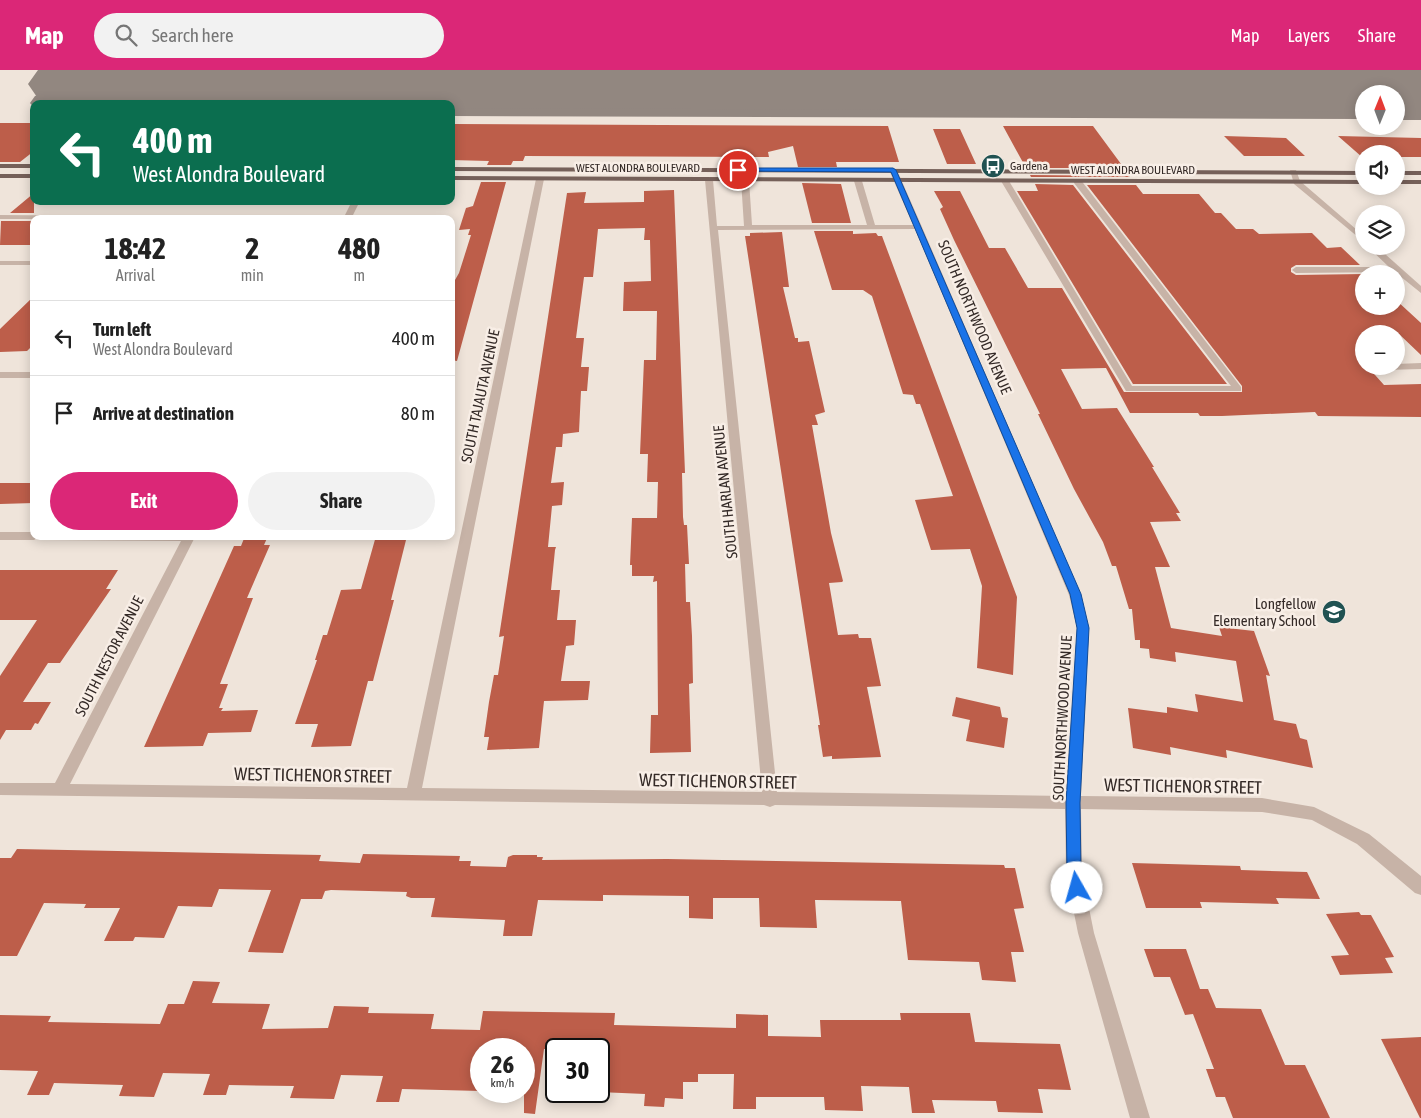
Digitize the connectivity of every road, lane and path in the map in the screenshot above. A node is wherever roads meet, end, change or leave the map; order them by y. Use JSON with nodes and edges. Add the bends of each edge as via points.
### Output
{"nodes":[{"id":1,"x":0,"y":166,"type":"edge"},
{"id":2,"x":30,"y":166,"type":"edge"},
{"id":3,"x":455,"y":169,"type":"edge"},
{"id":4,"x":1293,"y":172,"type":"junction"},
{"id":5,"x":1355,"y":173,"type":"edge"},
{"id":6,"x":1405,"y":173,"type":"edge"},
{"id":7,"x":1421,"y":173,"type":"edge"},
{"id":8,"x":0,"y":176,"type":"edge"},
{"id":9,"x":30,"y":176,"type":"edge"},
{"id":10,"x":895,"y":176,"type":"junction"},
{"id":11,"x":455,"y":178,"type":"edge"},
{"id":12,"x":540,"y":179,"type":"junction"},
{"id":13,"x":709,"y":180,"type":"junction"},
{"id":14,"x":744,"y":180,"type":"junction"},
{"id":15,"x":858,"y":181,"type":"junction"},
{"id":16,"x":1005,"y":181,"type":"junction"},
{"id":17,"x":1078,"y":181,"type":"junction"},
{"id":18,"x":1297,"y":182,"type":"junction"},
{"id":19,"x":1355,"y":182,"type":"edge"},
{"id":20,"x":1405,"y":182,"type":"edge"},
{"id":21,"x":1421,"y":182,"type":"edge"},
{"id":22,"x":0,"y":217,"type":"edge"},
{"id":23,"x":30,"y":217,"type":"edge"},
{"id":24,"x":872,"y":227,"type":"junction"},
{"id":25,"x":918,"y":227,"type":"junction"},
{"id":26,"x":714,"y":228,"type":"junction"},
{"id":27,"x":748,"y":228,"type":"junction"},
{"id":28,"x":1355,"y":232,"type":"edge"},
{"id":29,"x":1381,"y":255,"type":"edge"},
{"id":30,"x":1387,"y":260,"type":"junction"},
{"id":31,"x":1290,"y":262,"type":"dead end"},
{"id":32,"x":0,"y":263,"type":"edge"},
{"id":33,"x":30,"y":263,"type":"edge"},
{"id":34,"x":1393,"y":265,"type":"edge"},
{"id":35,"x":1355,"y":269,"type":"edge"},
{"id":36,"x":1296,"y":270,"type":"dead end"},
{"id":37,"x":1405,"y":276,"type":"edge"},
{"id":38,"x":1421,"y":290,"type":"edge"},
{"id":39,"x":1405,"y":366,"type":"edge"},
{"id":40,"x":1421,"y":366,"type":"edge"},
{"id":41,"x":0,"y":375,"type":"edge"},
{"id":42,"x":30,"y":375,"type":"edge"},
{"id":43,"x":0,"y":536,"type":"edge"},
{"id":44,"x":30,"y":536,"type":"edge"},
{"id":45,"x":187,"y":540,"type":"edge"},
{"id":46,"x":0,"y":789,"type":"edge"},
{"id":47,"x":59,"y":790,"type":"junction"},
{"id":48,"x":413,"y":795,"type":"junction"},
{"id":49,"x":770,"y":800,"type":"junction"},
{"id":50,"x":1073,"y":803,"type":"junction"},
{"id":51,"x":1418,"y":884,"type":"edge"},
{"id":52,"x":1140,"y":1118,"type":"edge"}],
"edges":[{"from":1,"to":2,"type":"main road"},
{"from":3,"to":10,"type":"main road","name":"WEST ALONDRA BOULEVARD"},
{"from":4,"to":5,"type":"main road","name":"WEST ALONDRA BOULEVARD"},
{"from":4,"to":10,"type":"main road","name":"WEST ALONDRA BOULEVARD"},
{"from":4,"to":18,"type":"street"},
{"from":6,"to":7,"type":"main road"},
{"from":8,"to":9,"type":"main road"},
{"from":10,"to":15,"type":"main road","name":"WEST ALONDRA BOULEVARD"},
{"from":10,"to":16,"type":"main road","name":"WEST ALONDRA BOULEVARD"},
{"from":10,"to":25,"type":"street","name":"SOUTH NORTHWOOD AVENUE"},
{"from":11,"to":12,"type":"main road","name":"WEST ALONDRA BOULEVARD"},
{"from":12,"to":13,"type":"main road","name":"WEST ALONDRA BOULEVARD"},
{"from":12,"to":48,"type":"street","name":"SOUTH TAJAUTA AVENUE"},
{"from":13,"to":14,"type":"main road","name":"WEST ALONDRA BOULEVARD"},
{"from":13,"to":26,"type":"street","name":"SOUTH HARLAN AVENUE"},
{"from":14,"to":15,"type":"main road","name":"WEST ALONDRA BOULEVARD"},
{"from":14,"to":27,"type":"street"},
{"from":15,"to":24,"type":"street"},
{"from":16,"to":17,"type":"main road","name":"WEST ALONDRA BOULEVARD"},
{"from":16,"to":17,"type":"street","via":[[1129,389],[1238,389]]},
{"from":17,"to":18,"type":"main road","name":"WEST ALONDRA BOULEVARD"},
{"from":18,"to":19,"type":"main road","name":"WEST ALONDRA BOULEVARD"},
{"from":18,"to":28,"type":"street"},
{"from":20,"to":21,"type":"main road"},
{"from":22,"to":23,"type":"street"},
{"from":24,"to":25,"type":"street"},
{"from":24,"to":27,"type":"street"},
{"from":25,"to":50,"type":"street","name":"SOUTH NORTHWOOD AVENUE","via":[[1075,594],[1083,628]]},
{"from":26,"to":27,"type":"street"},
{"from":26,"to":49,"type":"street","name":"SOUTH HARLAN AVENUE"},
{"from":29,"to":30,"type":"street"},
{"from":30,"to":31,"type":"street"},
{"from":30,"to":34,"type":"street"},
{"from":32,"to":33,"type":"street"},
{"from":35,"to":36,"type":"street"},
{"from":37,"to":38,"type":"street"},
{"from":39,"to":40,"type":"street"},
{"from":41,"to":42,"type":"street"},
{"from":43,"to":44,"type":"street"},
{"from":45,"to":47,"type":"street","name":"SOUTH NESTOR AVENUE"},
{"from":46,"to":47,"type":"street","name":"WEST TICHENOR STREET"},
{"from":47,"to":48,"type":"street","name":"WEST TICHENOR STREET"},
{"from":48,"to":49,"type":"street","name":"WEST TICHENOR STREET"},
{"from":49,"to":50,"type":"street","name":"WEST TICHENOR STREET"},
{"from":50,"to":51,"type":"street","name":"WEST TICHENOR STREET","via":[[1262,806],[1314,814],[1363,840]]},
{"from":50,"to":52,"type":"street","name":"SOUTH NORTHWOOD AVENUE","via":[[1074,873],[1086,933]]}]}
